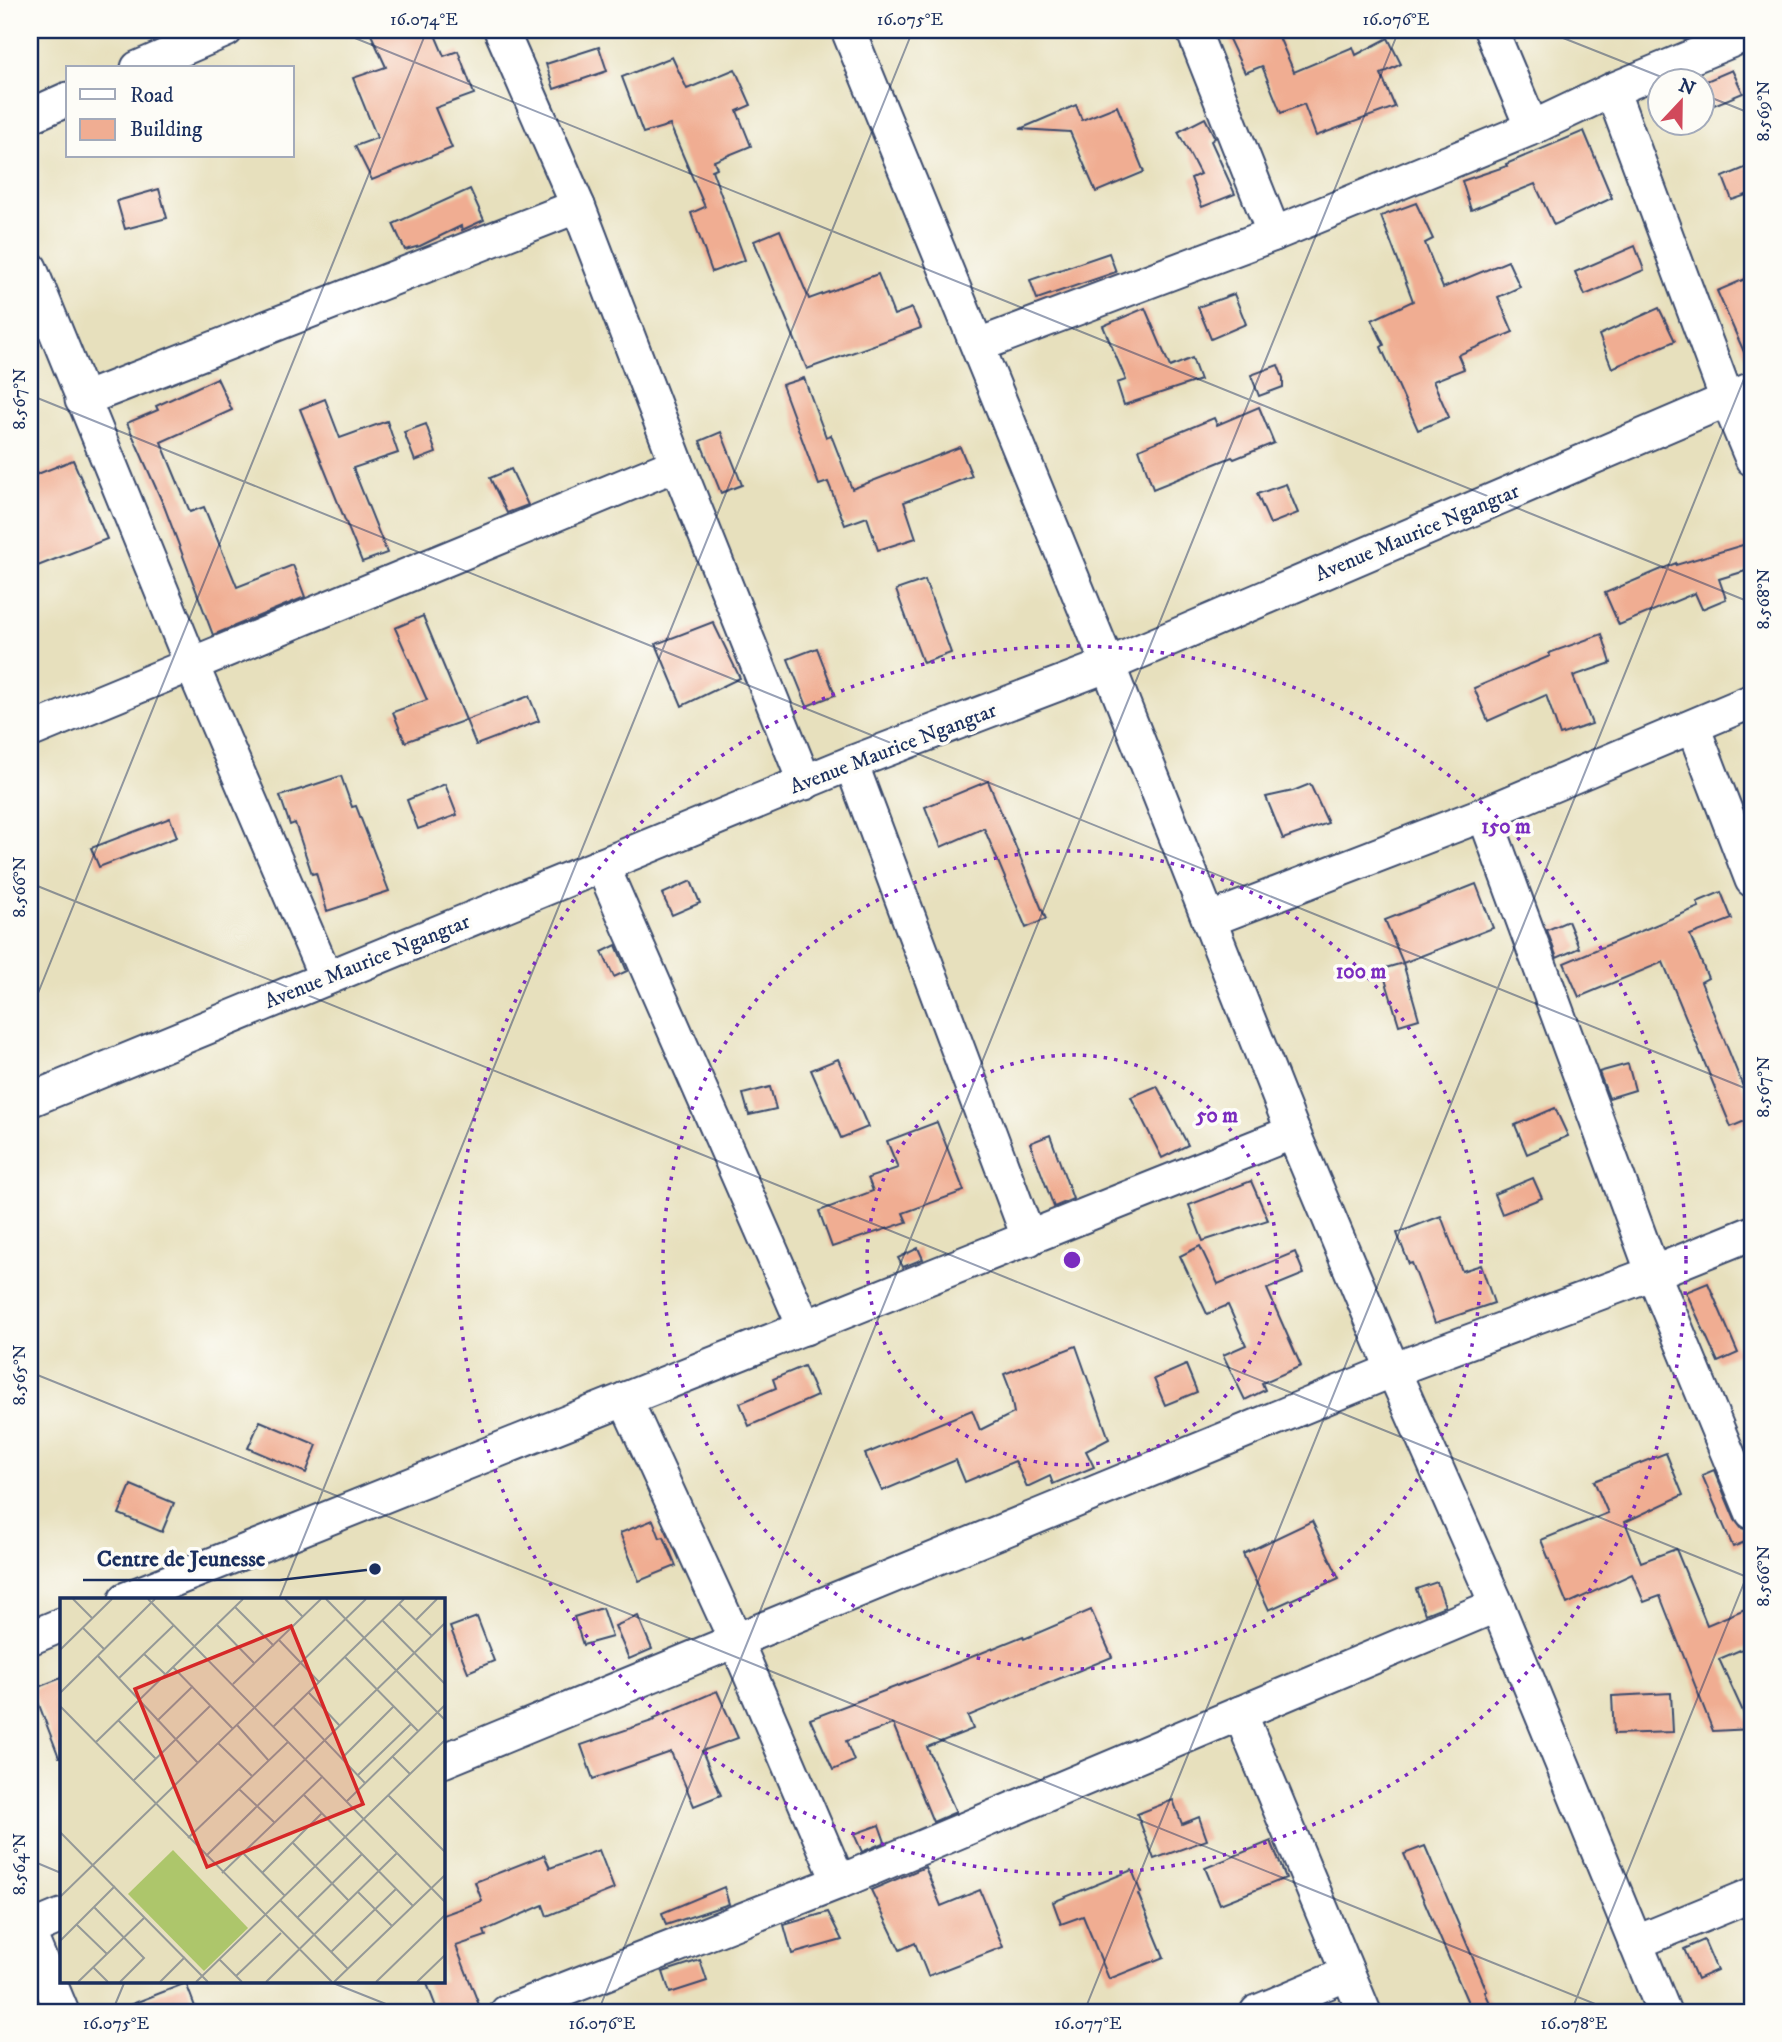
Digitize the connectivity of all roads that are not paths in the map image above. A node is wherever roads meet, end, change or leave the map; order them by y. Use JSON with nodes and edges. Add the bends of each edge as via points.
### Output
{"nodes":[{"id":1,"x":226,"y":30,"type":"edge"},
{"id":2,"x":502,"y":30,"type":"edge"},
{"id":3,"x":848,"y":30,"type":"edge"},
{"id":4,"x":1193,"y":30,"type":"edge"},
{"id":5,"x":1491,"y":30,"type":"edge"},
{"id":6,"x":1752,"y":32,"type":"edge"},
{"id":7,"x":143,"y":66,"type":"edge"},
{"id":8,"x":1612,"y":90,"type":"junction"},
{"id":9,"x":66,"y":100,"type":"edge"},
{"id":10,"x":30,"y":116,"type":"edge"},
{"id":11,"x":1532,"y":128,"type":"junction"},
{"id":12,"x":578,"y":206,"type":"junction"},
{"id":13,"x":1274,"y":234,"type":"junction"},
{"id":14,"x":30,"y":268,"type":"edge"},
{"id":15,"x":979,"y":345,"type":"junction"},
{"id":16,"x":1740,"y":393,"type":"edge"},
{"id":17,"x":82,"y":400,"type":"junction"},
{"id":18,"x":1752,"y":459,"type":"edge"},
{"id":19,"x":677,"y":464,"type":"junction"},
{"id":20,"x":191,"y":663,"type":"junction"},
{"id":21,"x":1108,"y":665,"type":"junction"},
{"id":22,"x":1752,"y":701,"type":"edge"},
{"id":23,"x":1693,"y":727,"type":"junction"},
{"id":24,"x":30,"y":731,"type":"edge"},
{"id":25,"x":851,"y":764,"type":"junction"},
{"id":26,"x":805,"y":783,"type":"junction"},
{"id":27,"x":1484,"y":814,"type":"junction"},
{"id":28,"x":602,"y":865,"type":"junction"},
{"id":29,"x":1752,"y":880,"type":"edge"},
{"id":30,"x":1209,"y":920,"type":"junction"},
{"id":31,"x":326,"y":978,"type":"junction"},
{"id":32,"x":30,"y":1100,"type":"edge"},
{"id":33,"x":1293,"y":1132,"type":"junction"},
{"id":34,"x":1752,"y":1233,"type":"edge"},
{"id":35,"x":1029,"y":1239,"type":"junction"},
{"id":36,"x":1653,"y":1273,"type":"junction"},
{"id":37,"x":805,"y":1328,"type":"junction"},
{"id":38,"x":1393,"y":1370,"type":"junction"},
{"id":39,"x":625,"y":1399,"type":"junction"},
{"id":40,"x":1752,"y":1510,"type":"edge"},
{"id":41,"x":128,"y":1598,"type":"edge"},
{"id":42,"x":1497,"y":1605,"type":"junction"},
{"id":43,"x":60,"y":1625,"type":"edge"},
{"id":44,"x":30,"y":1638,"type":"edge"},
{"id":45,"x":736,"y":1641,"type":"junction"},
{"id":46,"x":1240,"y":1713,"type":"junction"},
{"id":47,"x":444,"y":1761,"type":"edge"},
{"id":48,"x":839,"y":1882,"type":"junction"},
{"id":49,"x":1752,"y":1895,"type":"edge"},
{"id":50,"x":60,"y":1916,"type":"edge"},
{"id":51,"x":30,"y":1929,"type":"edge"},
{"id":52,"x":30,"y":1935,"type":"edge"},
{"id":53,"x":1635,"y":1943,"type":"junction"},
{"id":54,"x":1347,"y":1974,"type":"junction"},
{"id":55,"x":62,"y":2012,"type":"edge"},
{"id":56,"x":507,"y":2012,"type":"edge"},
{"id":57,"x":1257,"y":2012,"type":"edge"},
{"id":58,"x":1364,"y":2012,"type":"edge"},
{"id":59,"x":1664,"y":2012,"type":"edge"}],
"edges":[{"from":1,"to":7,"type":"street"},
{"from":2,"to":12,"type":"street"},
{"from":3,"to":15,"type":"street"},
{"from":4,"to":13,"type":"street"},
{"from":5,"to":11,"type":"street"},
{"from":6,"to":8,"type":"street"},
{"from":8,"to":11,"type":"street"},
{"from":8,"to":16,"type":"street"},
{"from":9,"to":10,"type":"street"},
{"from":11,"to":13,"type":"street"},
{"from":12,"to":17,"type":"street"},
{"from":12,"to":19,"type":"street"},
{"from":13,"to":15,"type":"street"},
{"from":14,"to":17,"type":"street"},
{"from":15,"to":21,"type":"street"},
{"from":16,"to":18,"type":"street"},
{"from":16,"to":21,"type":"street","name":"Avenue Maurice Ngangtar"},
{"from":17,"to":20,"type":"street"},
{"from":19,"to":20,"type":"street"},
{"from":19,"to":26,"type":"street"},
{"from":20,"to":24,"type":"street"},
{"from":20,"to":31,"type":"street"},
{"from":21,"to":25,"type":"street","name":"Avenue Maurice Ngangtar"},
{"from":21,"to":30,"type":"street"},
{"from":22,"to":23,"type":"street"},
{"from":23,"to":27,"type":"street"},
{"from":23,"to":29,"type":"street"},
{"from":25,"to":26,"type":"street","name":"Avenue Maurice Ngangtar"},
{"from":25,"to":35,"type":"street"},
{"from":26,"to":28,"type":"street","name":"Avenue Maurice Ngangtar"},
{"from":27,"to":30,"type":"street"},
{"from":27,"to":36,"type":"street"},
{"from":28,"to":31,"type":"street","name":"Avenue Maurice Ngangtar"},
{"from":28,"to":37,"type":"street"},
{"from":30,"to":33,"type":"street"},
{"from":31,"to":32,"type":"street","name":"Avenue Maurice Ngangtar"},
{"from":33,"to":35,"type":"street"},
{"from":33,"to":38,"type":"street"},
{"from":34,"to":36,"type":"street"},
{"from":35,"to":37,"type":"street"},
{"from":36,"to":38,"type":"street"},
{"from":36,"to":40,"type":"street"},
{"from":37,"to":39,"type":"street"},
{"from":38,"to":42,"type":"street"},
{"from":38,"to":45,"type":"street"},
{"from":39,"to":41,"type":"street"},
{"from":39,"to":45,"type":"street"},
{"from":42,"to":46,"type":"street"},
{"from":42,"to":53,"type":"street"},
{"from":43,"to":44,"type":"street"},
{"from":45,"to":47,"type":"street"},
{"from":45,"to":48,"type":"street"},
{"from":46,"to":48,"type":"street"},
{"from":46,"to":54,"type":"street"},
{"from":48,"to":56,"type":"street"},
{"from":49,"to":53,"type":"street"},
{"from":50,"to":51,"type":"street"},
{"from":52,"to":55,"type":"street"},
{"from":53,"to":59,"type":"street"},
{"from":54,"to":57,"type":"street"},
{"from":54,"to":58,"type":"street"}]}
